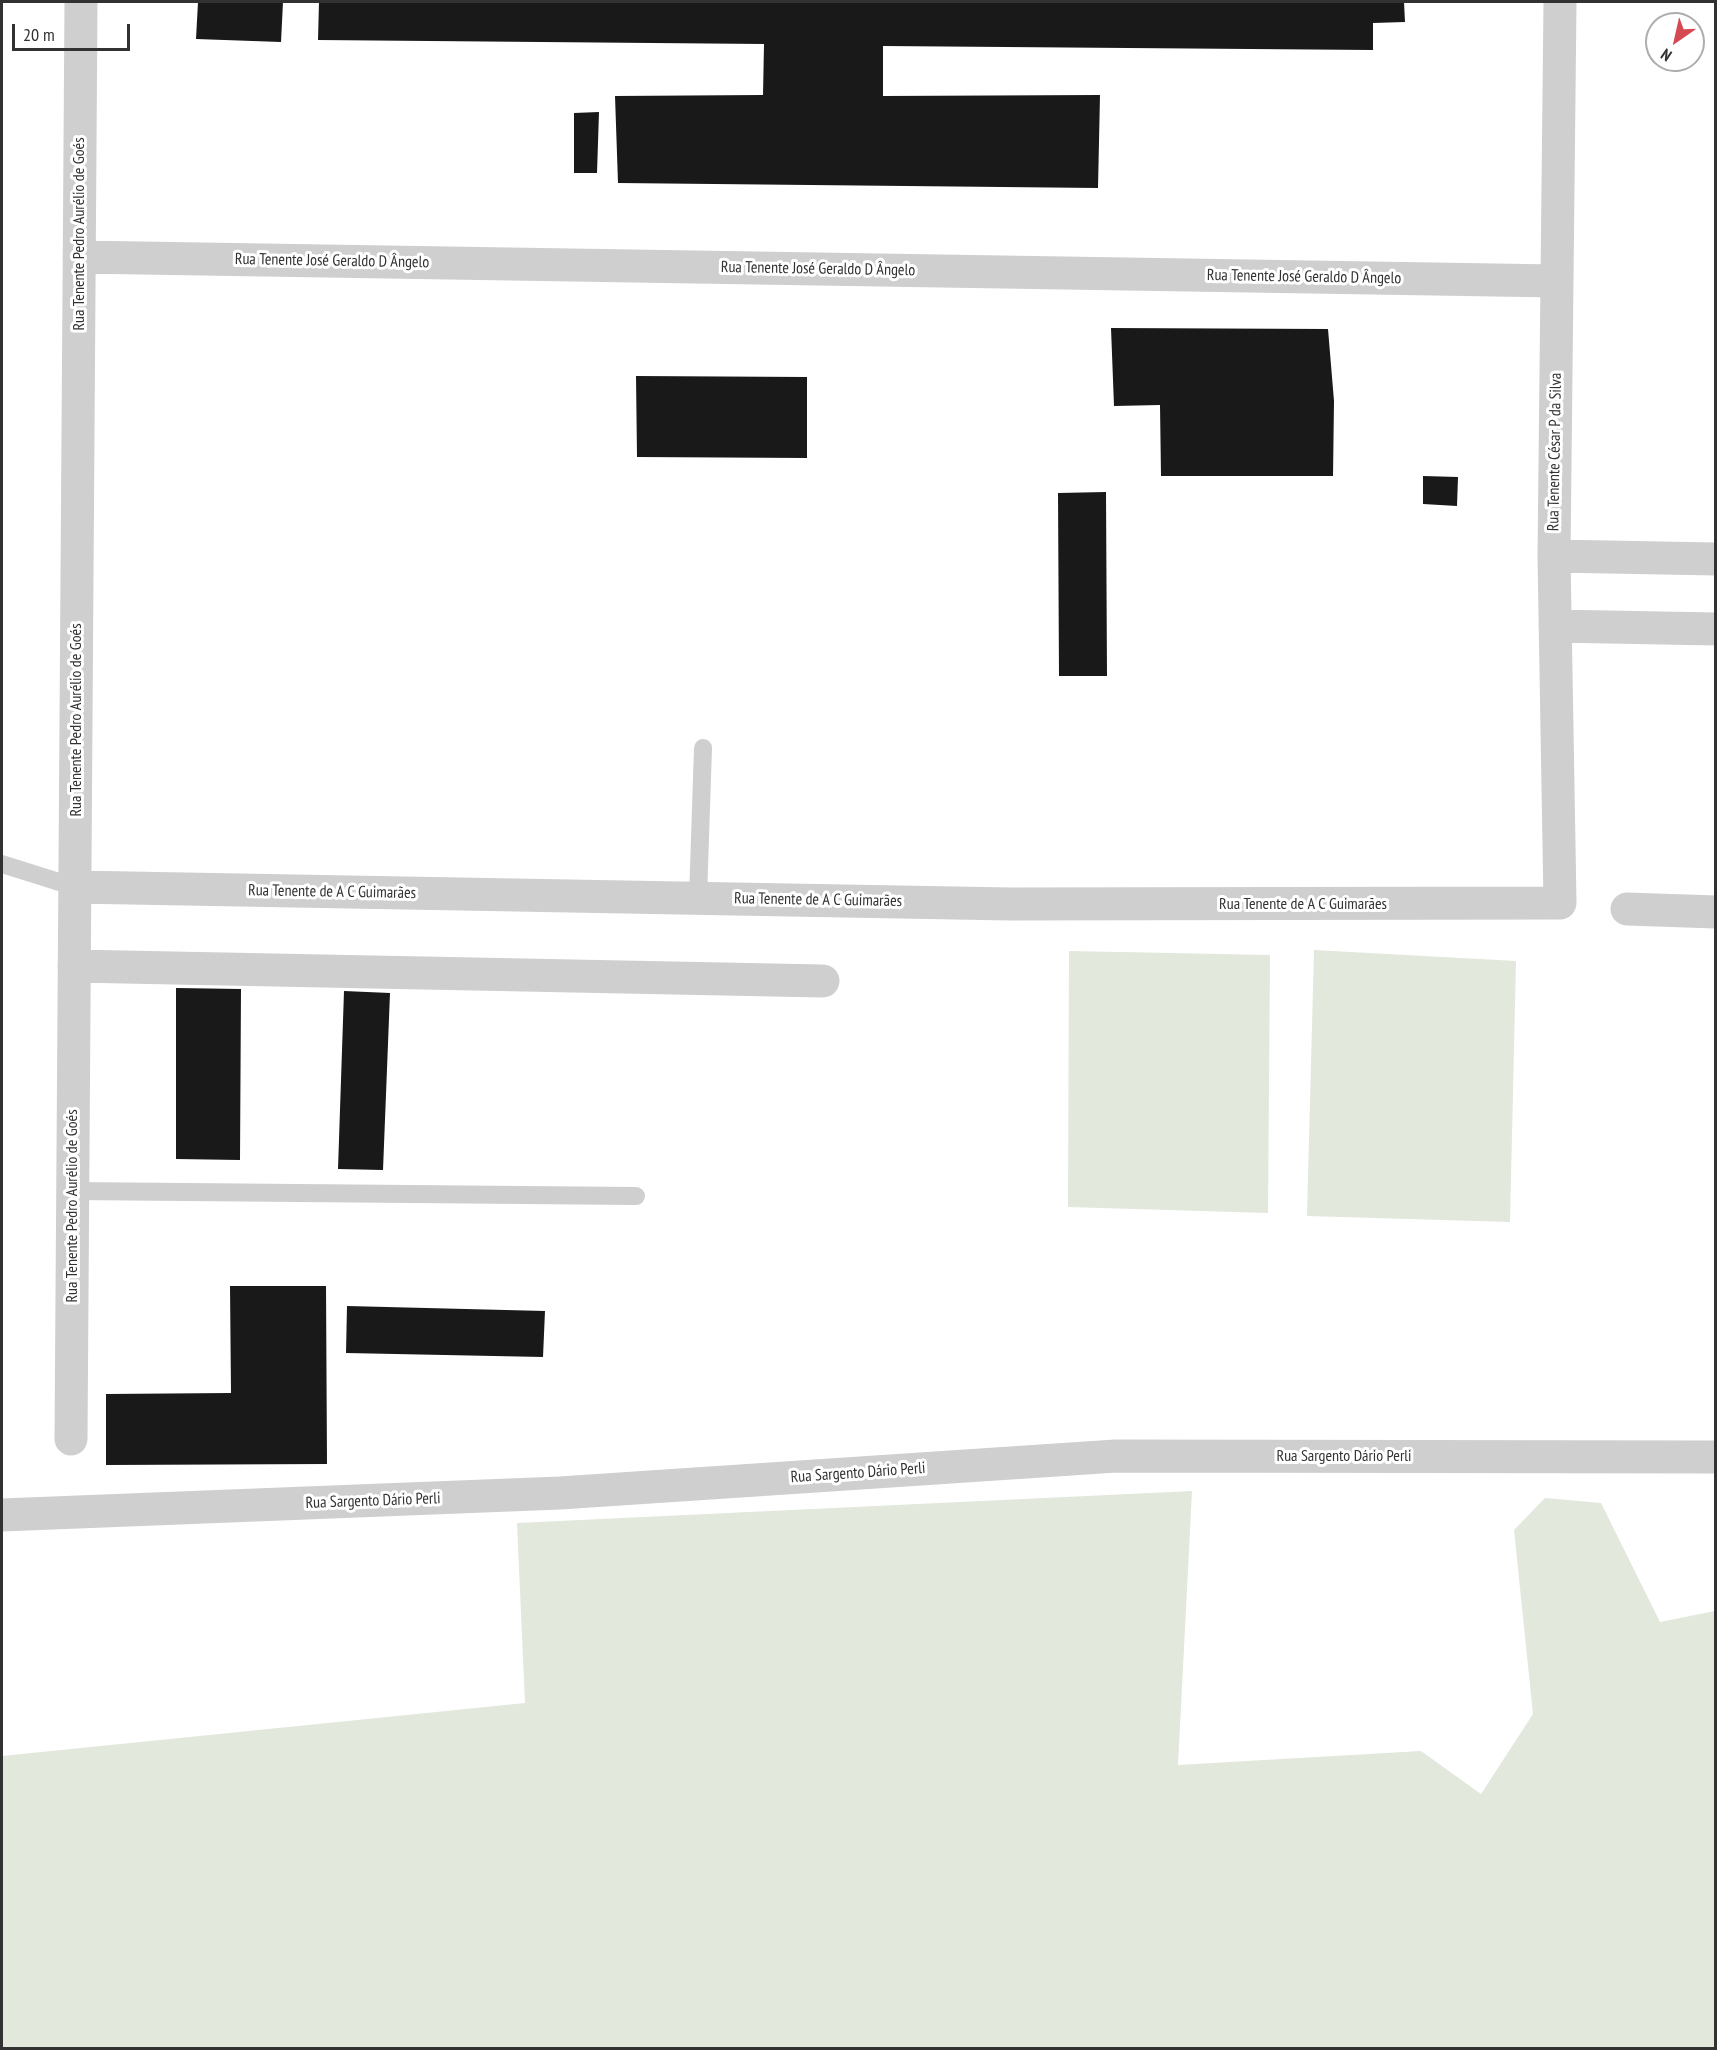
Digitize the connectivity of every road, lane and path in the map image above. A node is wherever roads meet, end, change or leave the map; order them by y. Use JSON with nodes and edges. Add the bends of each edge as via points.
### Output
{"nodes":[{"id":1,"x":81,"y":2,"type":"edge"},
{"id":2,"x":1560,"y":2,"type":"edge"},
{"id":3,"x":79,"y":257,"type":"junction"},
{"id":4,"x":1557,"y":281,"type":"junction"},
{"id":5,"x":1554,"y":556,"type":"junction"},
{"id":6,"x":1716,"y":559,"type":"edge"},
{"id":7,"x":1555,"y":626,"type":"junction"},
{"id":8,"x":1716,"y":630,"type":"edge"},
{"id":9,"x":703,"y":748,"type":"dead end"},
{"id":10,"x":2,"y":864,"type":"edge"},
{"id":11,"x":75,"y":887,"type":"junction"},
{"id":12,"x":698,"y":898,"type":"junction"},
{"id":13,"x":1560,"y":903,"type":"joint"},
{"id":14,"x":1627,"y":909,"type":"dead end"},
{"id":15,"x":1716,"y":912,"type":"edge"},
{"id":16,"x":74,"y":966,"type":"junction"},
{"id":17,"x":823,"y":981,"type":"dead end"},
{"id":18,"x":72,"y":1191,"type":"junction"},
{"id":19,"x":636,"y":1196,"type":"dead end"},
{"id":20,"x":70,"y":1439,"type":"dead end"},
{"id":21,"x":1716,"y":1457,"type":"edge"},
{"id":22,"x":2,"y":1515,"type":"edge"}],
"edges":[{"from":1,"to":3,"type":"street","name":"Rua Tenente Pedro Aurélio de Goés"},
{"from":2,"to":4,"type":"street","name":"Rua Tenente César P da Silva"},
{"from":3,"to":4,"type":"street","name":"Rua Tenente José Geraldo D Ângelo"},
{"from":3,"to":11,"type":"street","name":"Rua Tenente Pedro Aurélio de Goés"},
{"from":4,"to":5,"type":"street","name":"Rua Tenente César P da Silva"},
{"from":5,"to":6,"type":"street"},
{"from":5,"to":7,"type":"street","name":"Rua Tenente César P da Silva"},
{"from":7,"to":8,"type":"street"},
{"from":7,"to":13,"type":"street","name":"Rua Tenente César P da Silva"},
{"from":9,"to":12,"type":"lane"},
{"from":10,"to":11,"type":"lane"},
{"from":11,"to":12,"type":"street","name":"Rua Tenente de A C Guimarães"},
{"from":11,"to":16,"type":"street","name":"Rua Tenente Pedro Aurélio de Goés"},
{"from":12,"to":13,"type":"street","name":"Rua Tenente de A C Guimarães","via":[[1010,904]]},
{"from":14,"to":15,"type":"street"},
{"from":16,"to":17,"type":"street"},
{"from":16,"to":18,"type":"street","name":"Rua Tenente Pedro Aurélio de Goés"},
{"from":18,"to":19,"type":"lane"},
{"from":18,"to":20,"type":"street","name":"Rua Tenente Pedro Aurélio de Goés"},
{"from":21,"to":22,"type":"street","name":"Rua Sargento Dário Perli","via":[[1116,1456],[560,1493]]}]}
